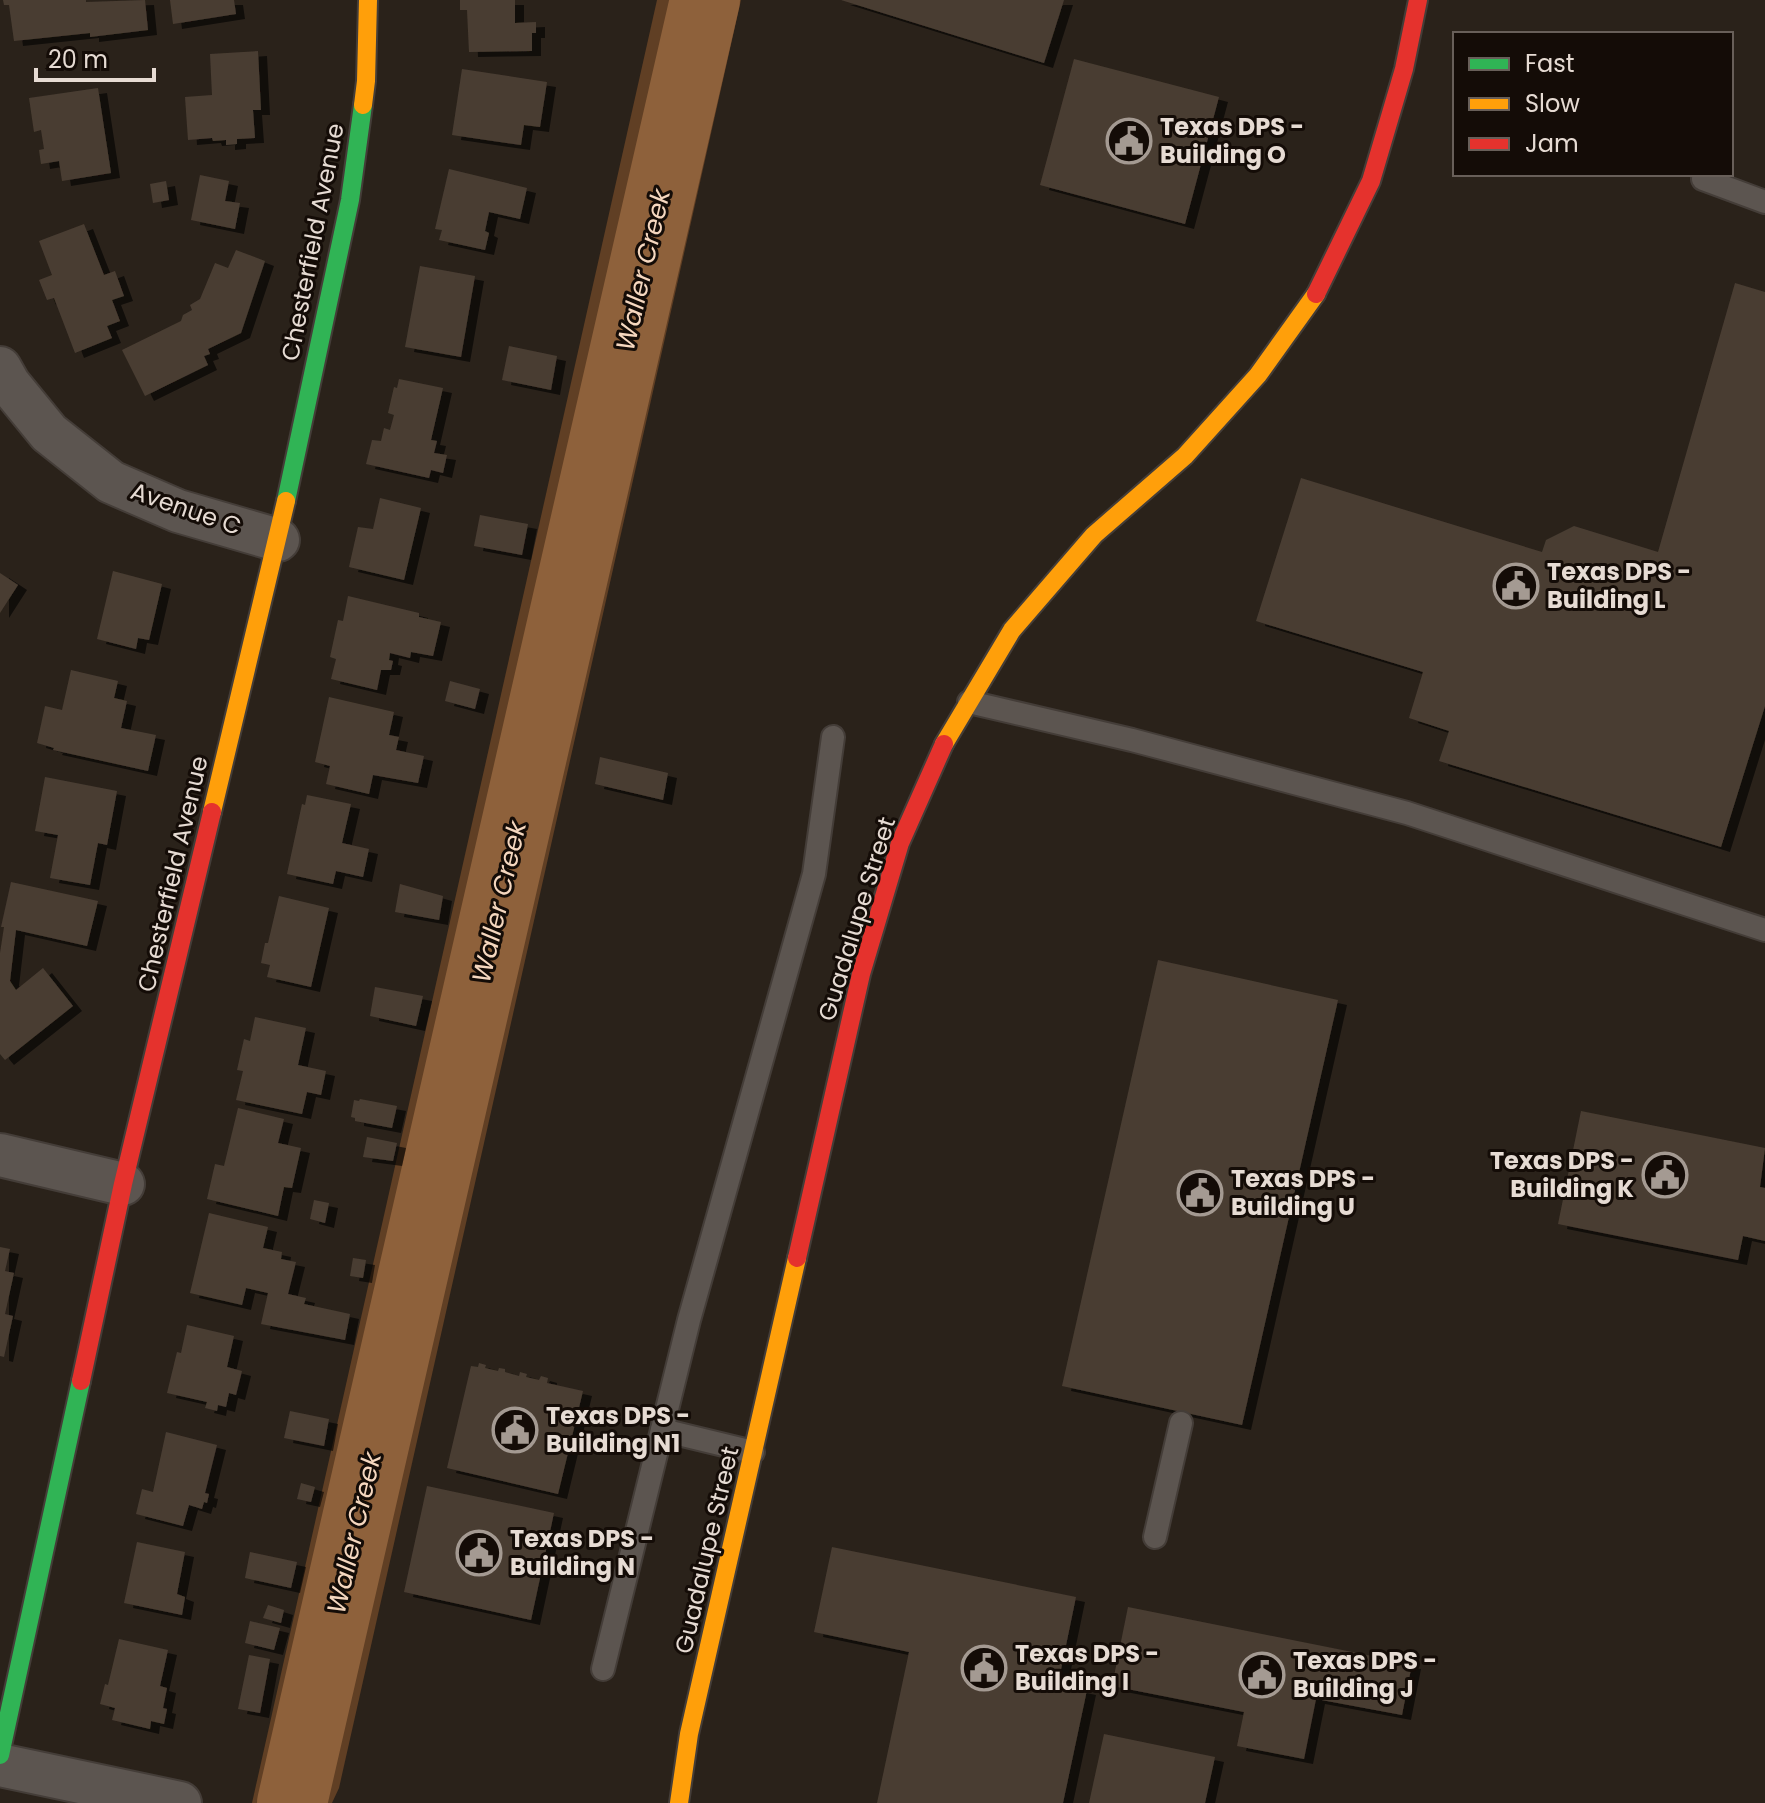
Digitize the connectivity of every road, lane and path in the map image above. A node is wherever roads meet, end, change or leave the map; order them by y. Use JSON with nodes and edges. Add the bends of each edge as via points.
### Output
{"nodes":[{"id":1,"x":368,"y":0,"type":"edge"},
{"id":2,"x":1418,"y":0,"type":"edge"},
{"id":3,"x":1703,"y":179,"type":"dead end"},
{"id":4,"x":1765,"y":202,"type":"edge"},
{"id":5,"x":0,"y":368,"type":"edge"},
{"id":6,"x":278,"y":540,"type":"junction"},
{"id":7,"x":969,"y":702,"type":"junction"},
{"id":8,"x":833,"y":737,"type":"dead end"},
{"id":9,"x":1765,"y":930,"type":"edge"},
{"id":10,"x":0,"y":1155,"type":"edge"},
{"id":11,"x":123,"y":1184,"type":"junction"},
{"id":12,"x":1181,"y":1423,"type":"dead end"},
{"id":13,"x":662,"y":1430,"type":"junction"},
{"id":14,"x":753,"y":1452,"type":"junction"},
{"id":15,"x":1155,"y":1537,"type":"dead end"},
{"id":16,"x":603,"y":1669,"type":"dead end"},
{"id":17,"x":0,"y":1755,"type":"edge"},
{"id":18,"x":0,"y":1765,"type":"edge"},
{"id":19,"x":180,"y":1803,"type":"edge"},
{"id":20,"x":679,"y":1803,"type":"edge"}],
"edges":[{"from":1,"to":6,"type":"street","name":"Chesterfield Avenue","via":[[366,81],[350,200]]},
{"from":2,"to":7,"type":"street","name":"Guadalupe Street","via":[[1371,181],[1316,294],[1258,375],[1185,456],[1094,535],[1022,618]]},
{"from":3,"to":4,"type":"lane"},
{"from":5,"to":6,"type":"street","name":"Avenue C","via":[[49,433],[111,482],[178,511]]},
{"from":6,"to":11,"type":"street","name":"Chesterfield Avenue"},
{"from":7,"to":9,"type":"lane","via":[[1407,813]]},
{"from":7,"to":14,"type":"street","name":"Guadalupe Street","via":[[900,843],[861,974]]},
{"from":8,"to":13,"type":"lane","via":[[814,874]]},
{"from":10,"to":11,"type":"street"},
{"from":11,"to":17,"type":"street","name":"Chesterfield Avenue"},
{"from":12,"to":15,"type":"lane"},
{"from":13,"to":14,"type":"lane"},
{"from":13,"to":16,"type":"lane"},
{"from":14,"to":20,"type":"street","name":"Guadalupe Street","via":[[689,1734]]},
{"from":18,"to":19,"type":"street"}]}
